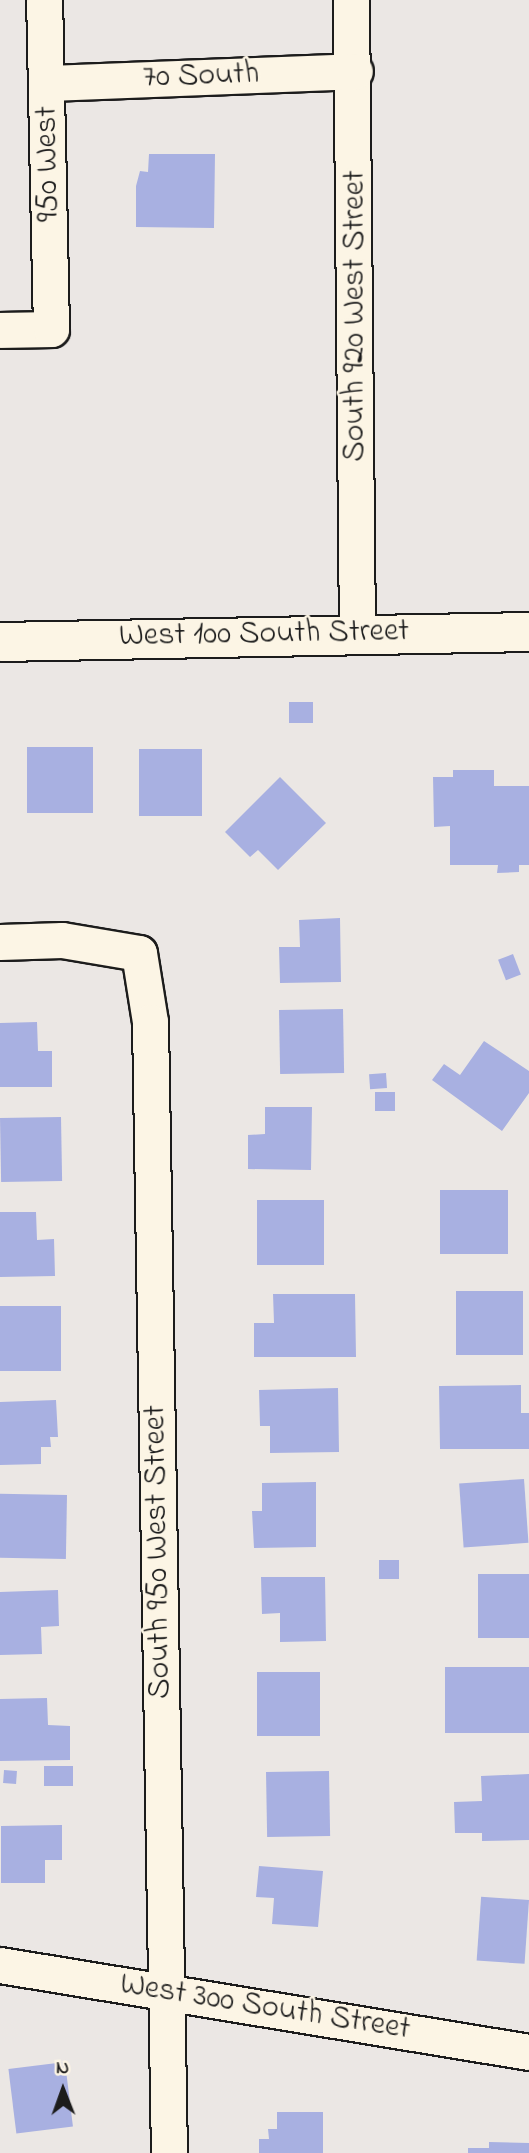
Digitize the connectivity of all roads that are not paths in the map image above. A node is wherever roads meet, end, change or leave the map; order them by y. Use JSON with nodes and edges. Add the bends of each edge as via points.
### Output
{"nodes":[{"id":1,"x":44,"y":0,"type":"edge"},
{"id":2,"x":351,"y":0,"type":"edge"},
{"id":3,"x":355,"y":71,"type":"junction"},
{"id":4,"x":47,"y":83,"type":"junction"},
{"id":5,"x":0,"y":330,"type":"edge"},
{"id":6,"x":357,"y":631,"type":"junction"},
{"id":7,"x":529,"y":632,"type":"edge"},
{"id":8,"x":0,"y":642,"type":"edge"},
{"id":9,"x":0,"y":942,"type":"edge"},
{"id":10,"x":0,"y":1965,"type":"edge"},
{"id":11,"x":166,"y":1992,"type":"junction"},
{"id":12,"x":529,"y":2052,"type":"edge"},
{"id":13,"x":169,"y":2153,"type":"edge"}],
"edges":[{"from":1,"to":4,"type":"street","name":"950 West"},
{"from":2,"to":3,"type":"street","name":"South 920 West Street"},
{"from":3,"to":4,"type":"street","name":"70 South"},
{"from":3,"to":6,"type":"street","name":"South 920 West Street"},
{"from":4,"to":5,"type":"street","name":"950 West","via":[[51,328]]},
{"from":6,"to":7,"type":"street","name":"West 100 South Street"},
{"from":6,"to":8,"type":"street","name":"West 100 South Street"},
{"from":9,"to":11,"type":"street","name":"South 950 West Street","via":[[62,940],[139,953],[150,1022]]},
{"from":10,"to":11,"type":"street","name":"West 300 South Street"},
{"from":11,"to":12,"type":"street","name":"West 300 South Street"},
{"from":11,"to":13,"type":"street","name":"South 950 West Street"}]}
